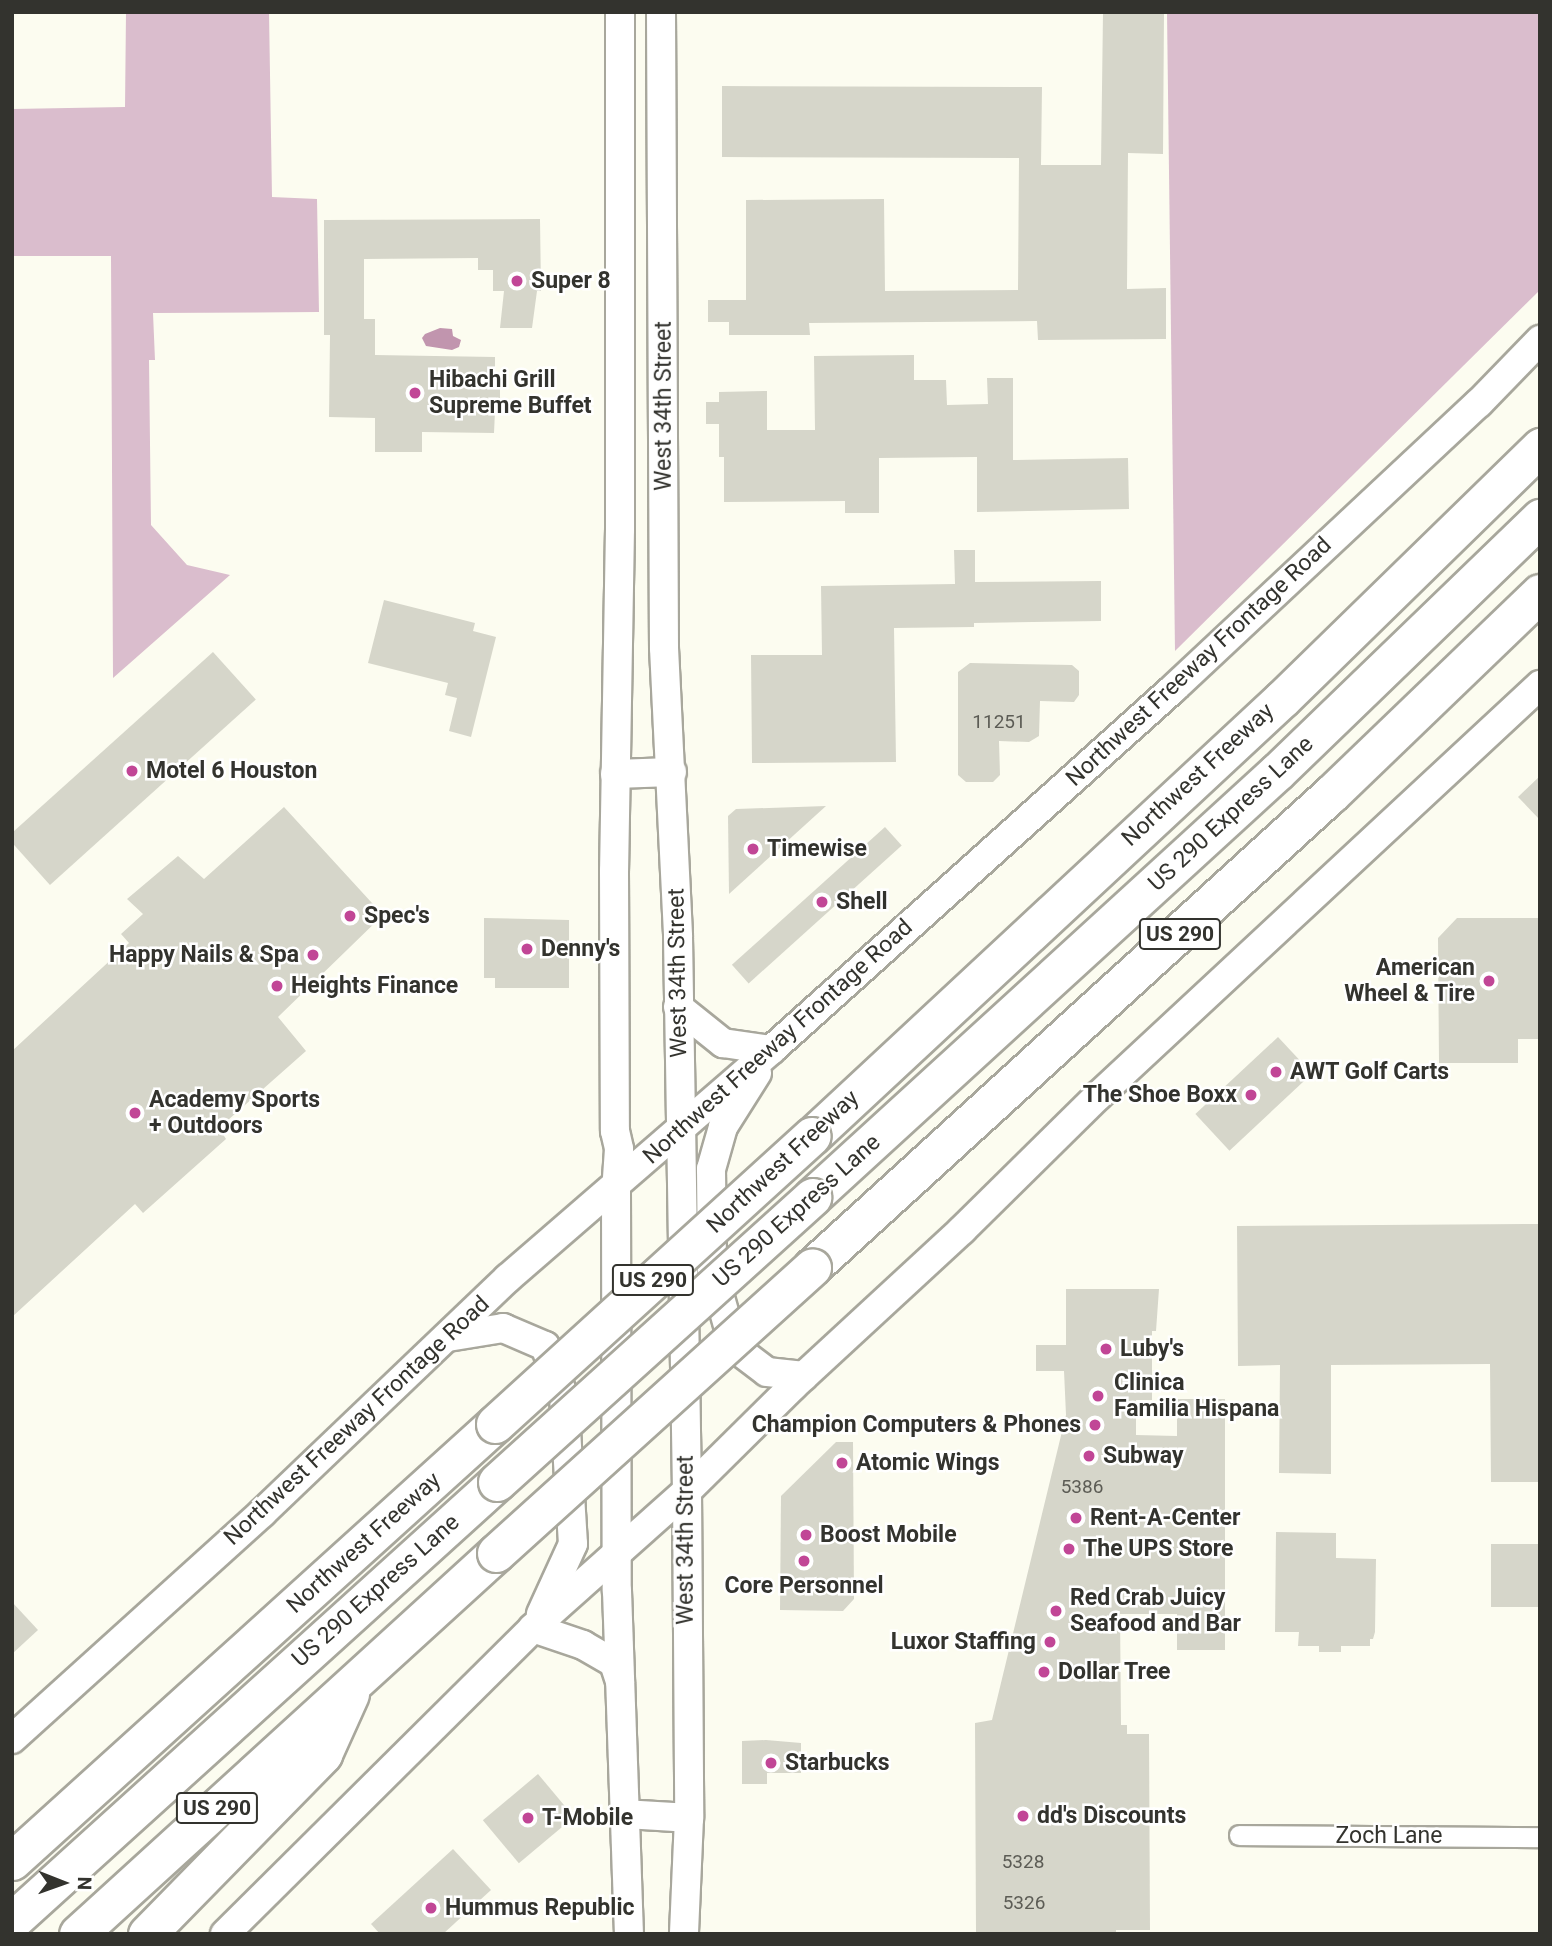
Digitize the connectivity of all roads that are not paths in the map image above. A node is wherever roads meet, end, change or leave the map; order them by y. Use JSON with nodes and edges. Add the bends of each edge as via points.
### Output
{"nodes":[{"id":1,"x":620,"y":12,"type":"edge"},
{"id":2,"x":661,"y":12,"type":"edge"},
{"id":3,"x":620,"y":234,"type":"junction"},
{"id":4,"x":663,"y":234,"type":"junction"},
{"id":5,"x":1540,"y":340,"type":"edge"},
{"id":6,"x":1540,"y":447,"type":"edge"},
{"id":7,"x":1540,"y":518,"type":"edge"},
{"id":8,"x":1540,"y":593,"type":"edge"},
{"id":9,"x":1540,"y":685,"type":"edge"},
{"id":10,"x":673,"y":772,"type":"junction"},
{"id":11,"x":615,"y":774,"type":"junction"},
{"id":12,"x":678,"y":1007,"type":"junction"},
{"id":13,"x":771,"y":1050,"type":"junction"},
{"id":14,"x":680,"y":1128,"type":"junction"},
{"id":15,"x":616,"y":1188,"type":"junction"},
{"id":16,"x":448,"y":1337,"type":"junction"},
{"id":17,"x":804,"y":1376,"type":"junction"},
{"id":18,"x":687,"y":1491,"type":"junction"},
{"id":19,"x":618,"y":1556,"type":"junction"},
{"id":20,"x":533,"y":1628,"type":"junction"},
{"id":21,"x":355,"y":1682,"type":"junction"},
{"id":22,"x":621,"y":1682,"type":"junction"},
{"id":23,"x":12,"y":1739,"type":"edge"},
{"id":24,"x":72,"y":1807,"type":"junction"},
{"id":25,"x":624,"y":1814,"type":"junction"},
{"id":26,"x":689,"y":1818,"type":"junction"},
{"id":27,"x":12,"y":1829,"type":"edge"},
{"id":28,"x":1239,"y":1835,"type":"dead end"},
{"id":29,"x":1540,"y":1837,"type":"edge"},
{"id":30,"x":12,"y":1861,"type":"edge"},
{"id":31,"x":12,"y":1921,"type":"edge"},
{"id":32,"x":78,"y":1934,"type":"edge"},
{"id":33,"x":147,"y":1934,"type":"edge"},
{"id":34,"x":225,"y":1934,"type":"edge"},
{"id":35,"x":629,"y":1934,"type":"edge"},
{"id":36,"x":684,"y":1934,"type":"edge"}],
"edges":[{"from":1,"to":3,"type":"main road","name":"West 34th Street"},
{"from":2,"to":4,"type":"main road","name":"West 34th Street"},
{"from":3,"to":4,"type":"main road"},
{"from":3,"to":11,"type":"main road","name":"West 34th Street"},
{"from":4,"to":10,"type":"main road","name":"West 34th Street","via":[[664,648]]},
{"from":5,"to":13,"type":"main road","name":"Northwest Freeway Frontage Road","via":[[1479,403],[1194,669]]},
{"from":6,"to":24,"type":"highway","name":"Northwest Freeway","number":"US 290","bridge":true,"via":[[1282,699],[812,1136]]},
{"from":7,"to":31,"type":"highway","name":"US 290 Express Lane","bridge":true,"via":[[1277,772]]},
{"from":8,"to":21,"type":"highway","number":"US 290","bridge":true,"via":[[1250,870]]},
{"from":9,"to":17,"type":"main road"},
{"from":10,"to":11,"type":"main road"},
{"from":10,"to":12,"type":"main road","name":"West 34th Street"},
{"from":11,"to":15,"type":"main road","name":"West 34th Street"},
{"from":12,"to":13,"type":"main road","via":[[723,1042]]},
{"from":12,"to":14,"type":"main road","name":"West 34th Street"},
{"from":13,"to":14,"type":"main road","name":"Northwest Freeway Frontage Road"},
{"from":13,"to":17,"type":"main road","via":[[723,1128],[711,1169],[712,1269],[734,1347],[767,1372]]},
{"from":14,"to":15,"type":"main road","name":"Northwest Freeway Frontage Road"},
{"from":14,"to":18,"type":"main road","name":"West 34th Street"},
{"from":15,"to":16,"type":"main road","name":"Northwest Freeway Frontage Road","via":[[508,1278]]},
{"from":15,"to":19,"type":"main road","name":"West 34th Street"},
{"from":16,"to":20,"type":"main road","via":[[503,1328],[545,1346],[565,1397],[573,1544]]},
{"from":16,"to":23,"type":"main road","name":"Northwest Freeway Frontage Road"},
{"from":17,"to":18,"type":"main road"},
{"from":18,"to":19,"type":"main road"},
{"from":18,"to":26,"type":"main road","name":"West 34th Street"},
{"from":19,"to":20,"type":"main road"},
{"from":19,"to":22,"type":"main road","name":"West 34th Street"},
{"from":20,"to":22,"type":"main road","via":[[583,1645],[614,1663]]},
{"from":20,"to":34,"type":"main road"},
{"from":21,"to":32,"type":"highway","number":"US 290"},
{"from":21,"to":33,"type":"highway","via":[[323,1754]]},
{"from":22,"to":25,"type":"main road","name":"West 34th Street"},
{"from":24,"to":27,"type":"highway"},
{"from":24,"to":30,"type":"highway","name":"Northwest Freeway","number":"US 290"},
{"from":25,"to":26,"type":"main road"},
{"from":25,"to":35,"type":"main road","name":"West 34th Street"},
{"from":26,"to":36,"type":"main road","name":"West 34th Street"},
{"from":28,"to":29,"type":"street","name":"Zoch Lane"}]}
